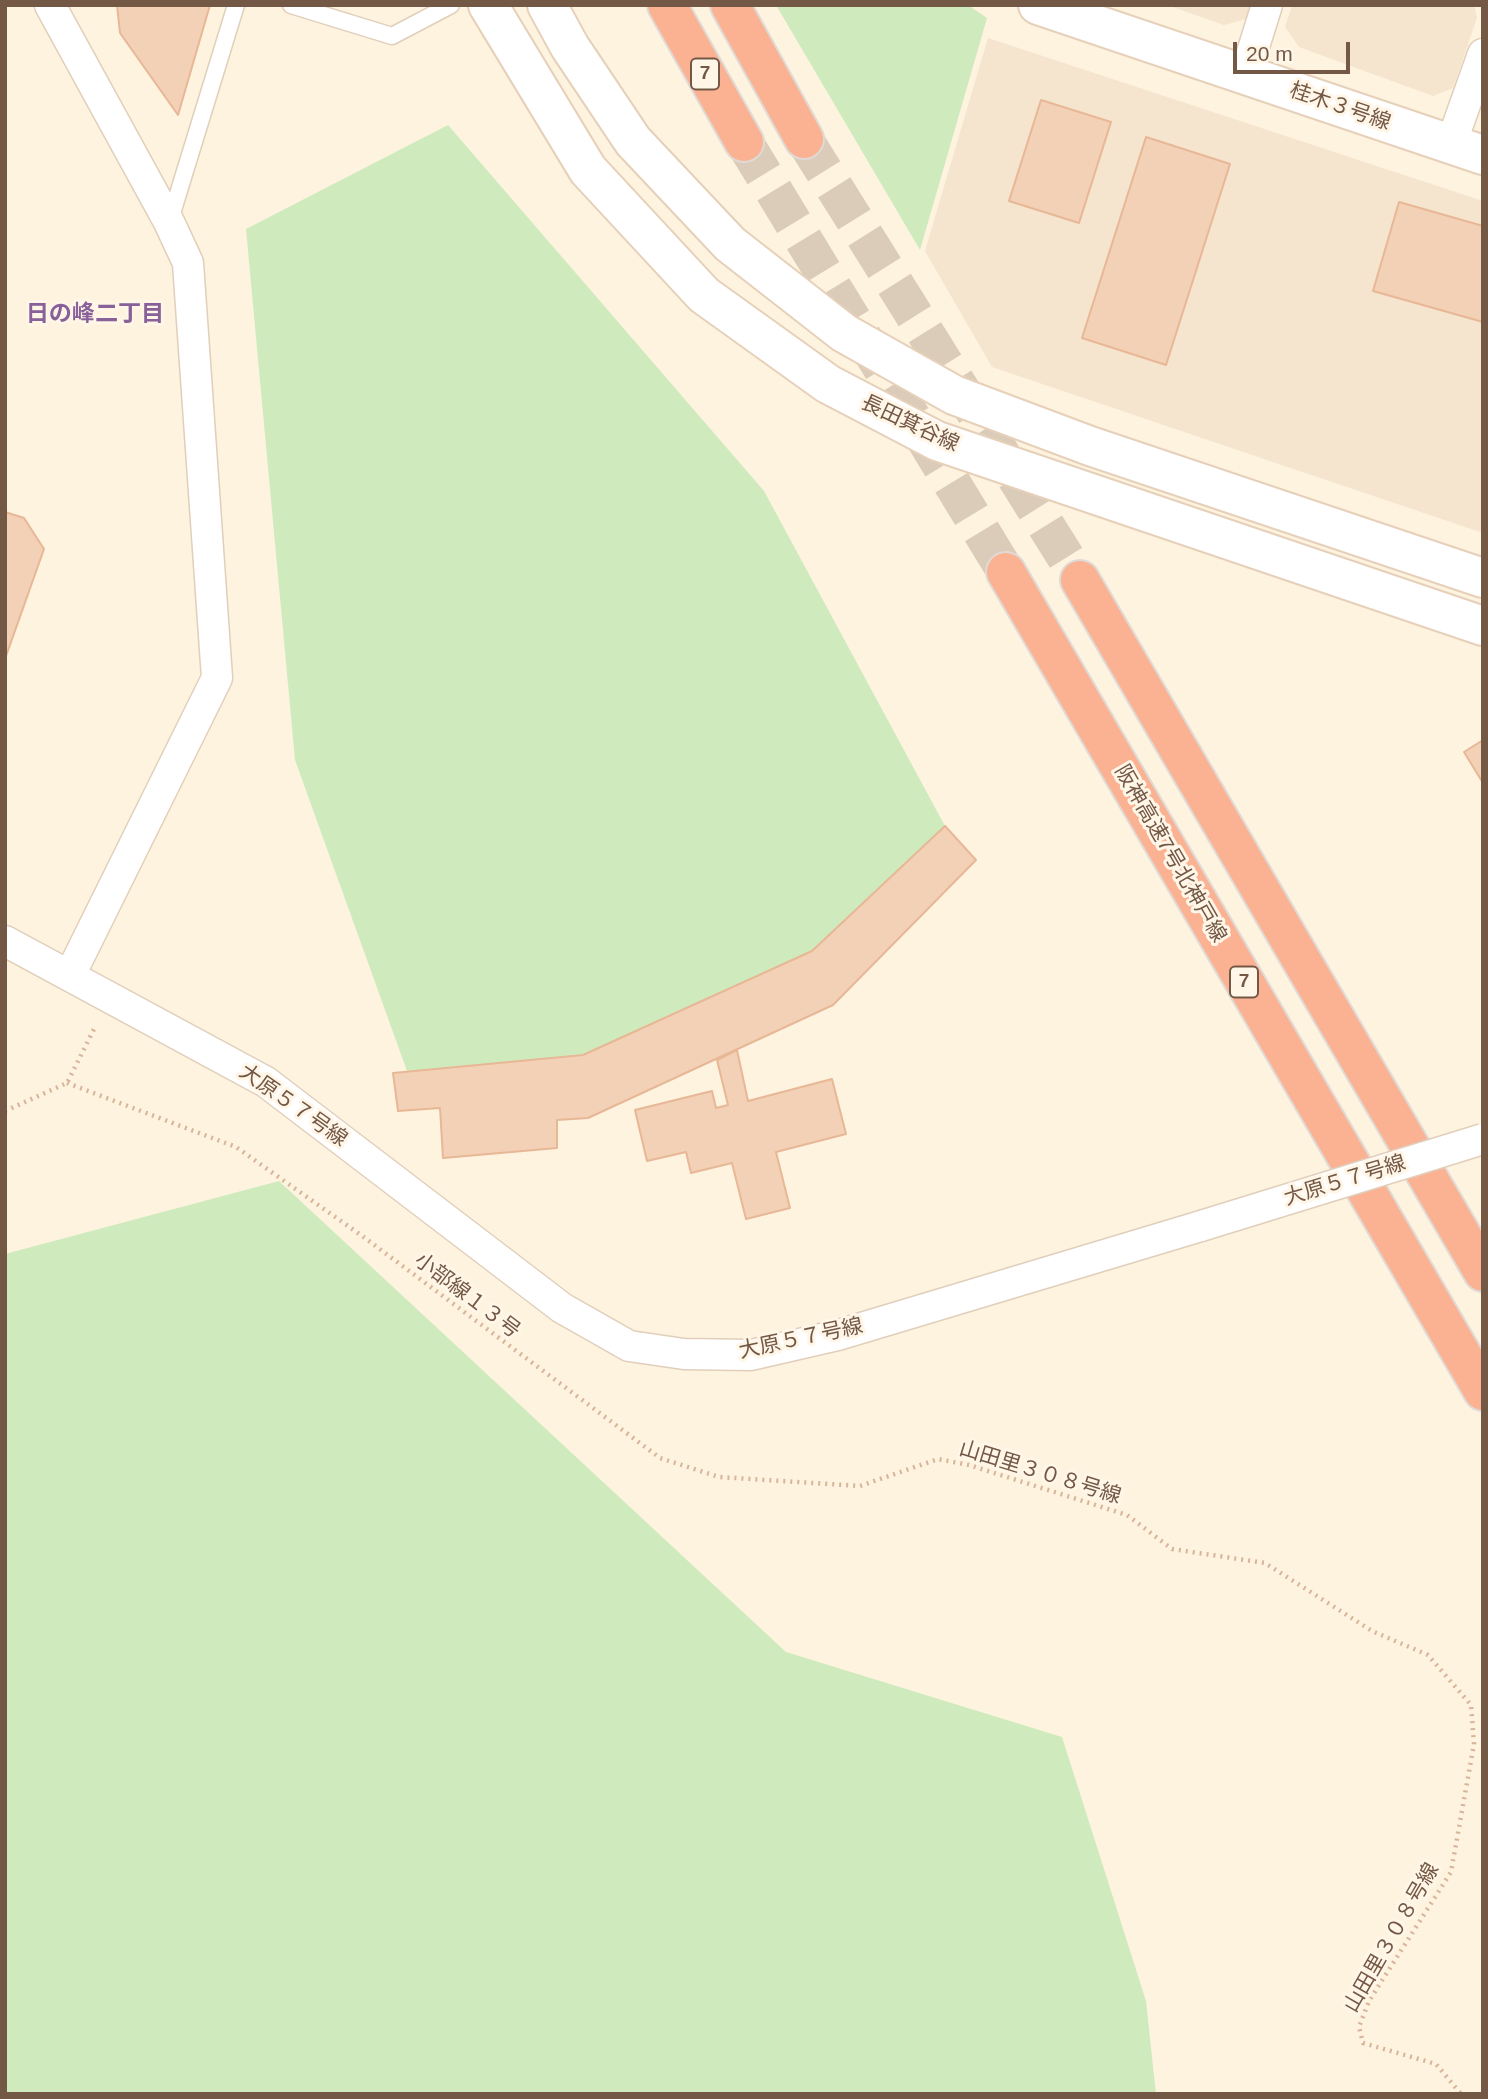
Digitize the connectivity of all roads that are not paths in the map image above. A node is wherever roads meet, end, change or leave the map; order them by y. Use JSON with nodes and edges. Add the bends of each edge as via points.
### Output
{"nodes":[{"id":1,"x":50,"y":5,"type":"edge"},
{"id":2,"x":236,"y":5,"type":"edge"},
{"id":3,"x":291,"y":5,"type":"edge"},
{"id":4,"x":451,"y":5,"type":"edge"},
{"id":5,"x":488,"y":5,"type":"edge"},
{"id":6,"x":547,"y":5,"type":"edge"},
{"id":7,"x":667,"y":5,"type":"edge"},
{"id":8,"x":730,"y":5,"type":"edge"},
{"id":9,"x":1038,"y":5,"type":"edge"},
{"id":10,"x":1267,"y":5,"type":"edge"},
{"id":11,"x":1483,"y":54,"type":"edge"},
{"id":12,"x":1245,"y":75,"type":"junction"},
{"id":13,"x":804,"y":139,"type":"tunnel mouth"},
{"id":14,"x":744,"y":142,"type":"tunnel mouth"},
{"id":15,"x":1467,"y":149,"type":"edge"},
{"id":16,"x":169,"y":222,"type":"junction"},
{"id":17,"x":1006,"y":572,"type":"tunnel mouth"},
{"id":18,"x":1483,"y":578,"type":"edge"},
{"id":19,"x":1080,"y":580,"type":"tunnel mouth"},
{"id":20,"x":1483,"y":626,"type":"edge"},
{"id":21,"x":5,"y":940,"type":"edge"},
{"id":22,"x":70,"y":975,"type":"junction"},
{"id":23,"x":1483,"y":1139,"type":"edge"},
{"id":24,"x":1483,"y":1272,"type":"edge"},
{"id":25,"x":1483,"y":1391,"type":"edge"}],
"edges":[{"from":1,"to":16,"type":"street"},
{"from":2,"to":16,"type":"lane"},
{"from":3,"to":4,"type":"lane","via":[[392,37]]},
{"from":5,"to":20,"type":"street","name":"長田箕谷線","via":[[588,170],[704,295],[828,384],[937,441]]},
{"from":6,"to":18,"type":"street","via":[[633,141],[730,244],[844,334],[954,395],[1090,446]]},
{"from":7,"to":14,"type":"highway","number":"7"},
{"from":8,"to":13,"type":"highway"},
{"from":9,"to":12,"type":"street","name":"桂木３号線"},
{"from":10,"to":12,"type":"street"},
{"from":11,"to":15,"type":"street"},
{"from":12,"to":15,"type":"street","name":"桂木３号線"},
{"from":16,"to":22,"type":"street","via":[[188,263],[217,678]]},
{"from":17,"to":25,"type":"highway","name":"阪神高速7号北神戸線","number":"7"},
{"from":19,"to":24,"type":"highway"},
{"from":21,"to":22,"type":"street","name":"大原５７号線"},
{"from":22,"to":23,"type":"street","name":"大原５７号線","bridge":true,"via":[[266,1082],[562,1308],[629,1346],[684,1354],[751,1355],[838,1335]]}]}
